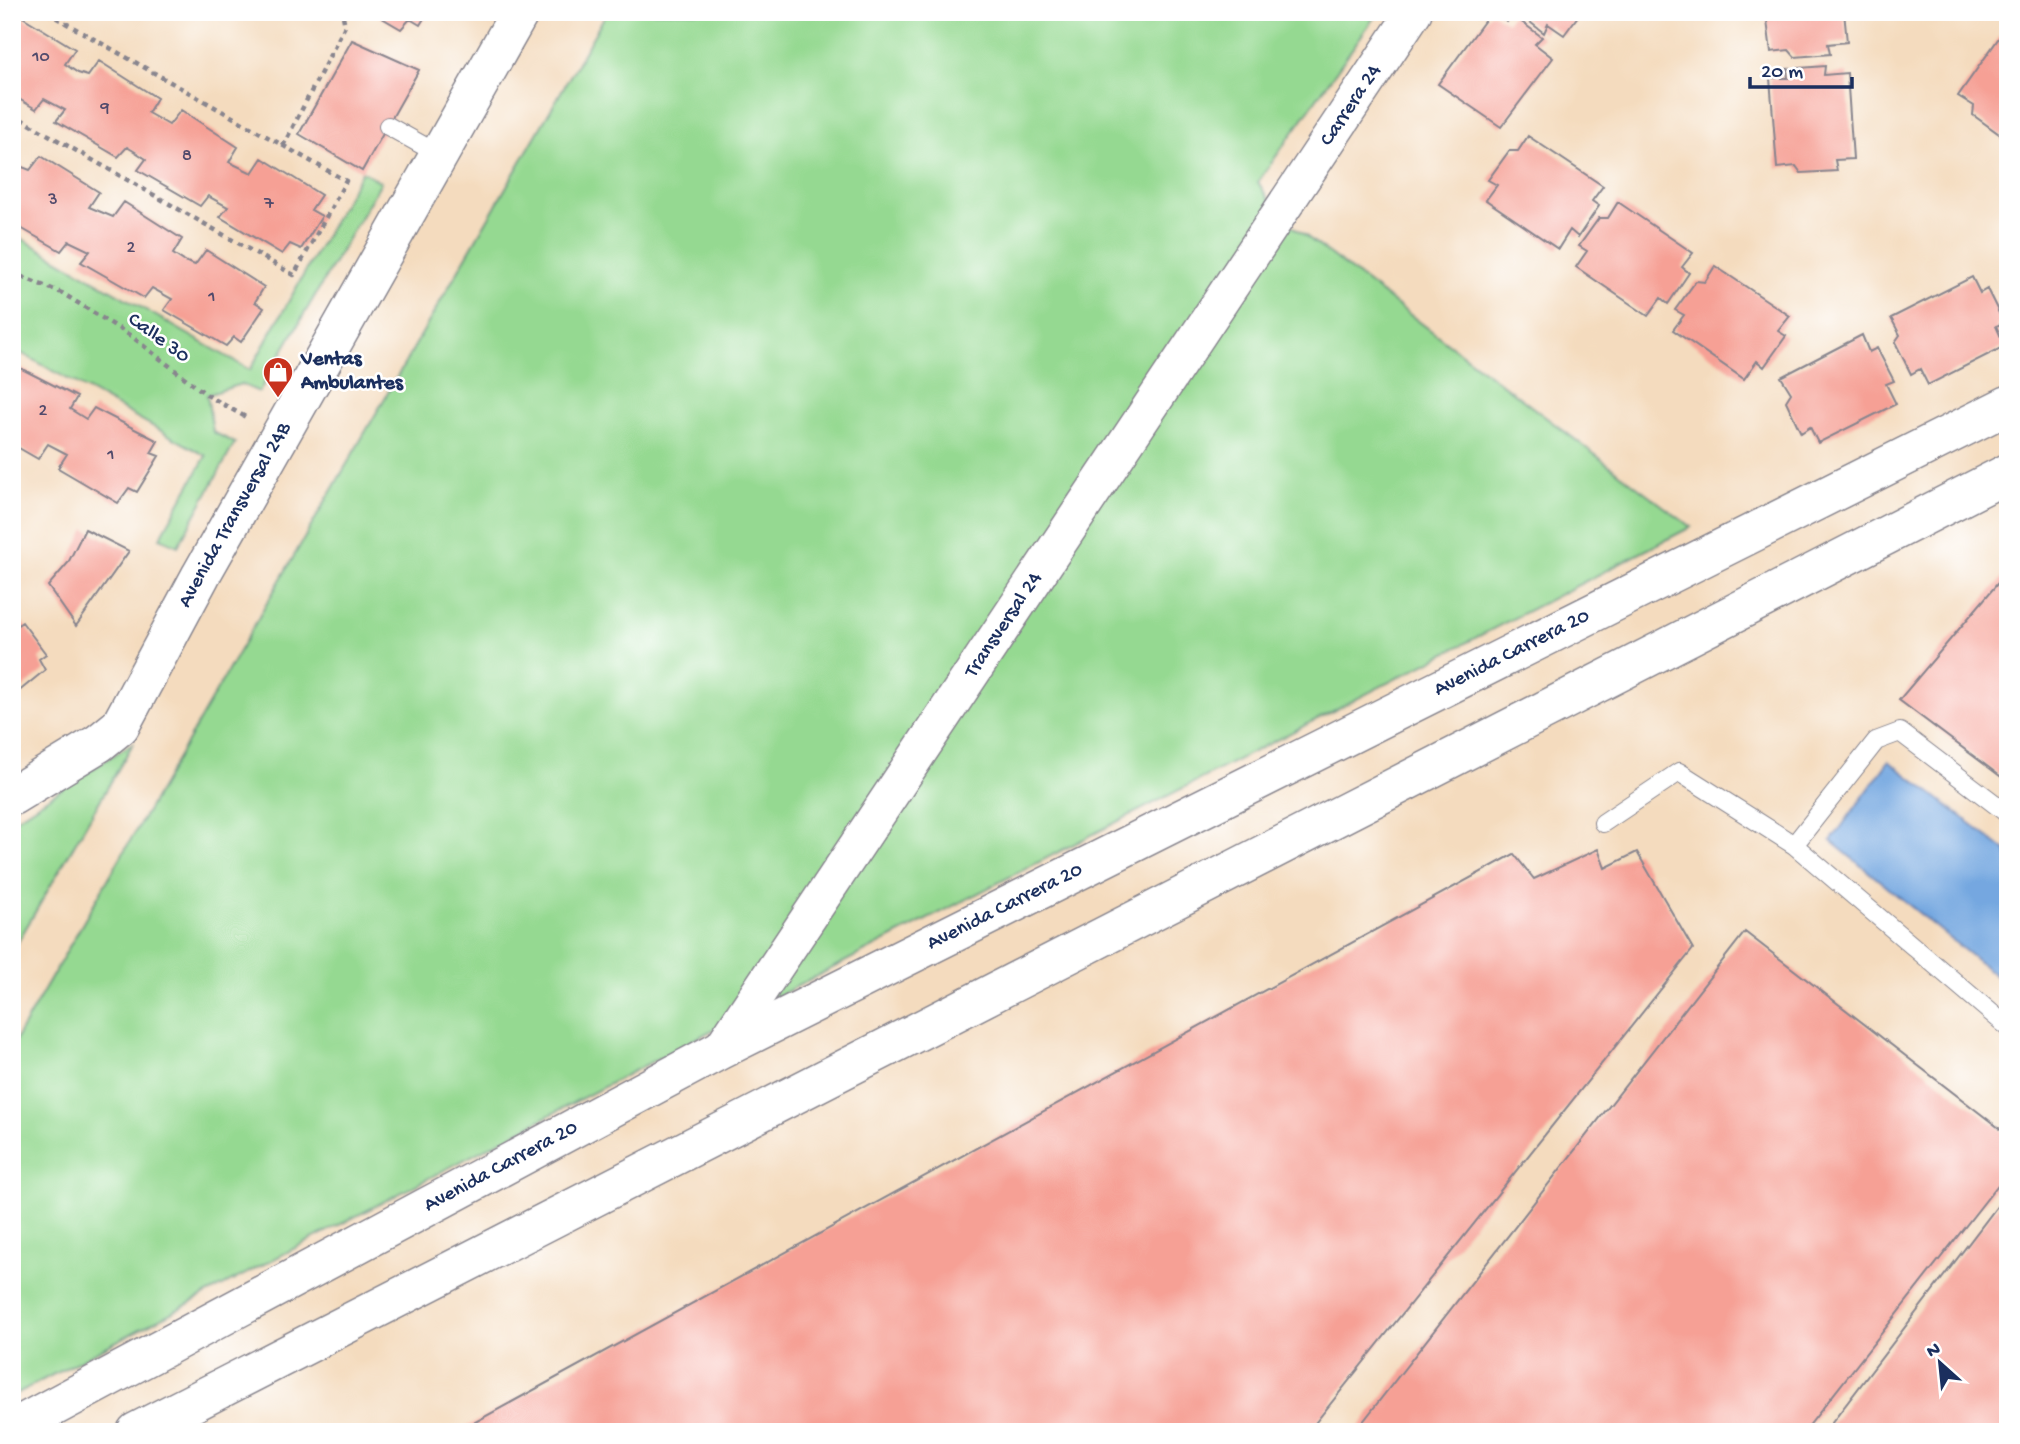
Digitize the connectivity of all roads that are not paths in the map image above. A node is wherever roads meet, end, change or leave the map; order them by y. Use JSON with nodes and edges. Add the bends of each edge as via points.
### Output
{"nodes":[{"id":1,"x":520,"y":12,"type":"edge"},
{"id":2,"x":1414,"y":12,"type":"edge"},
{"id":3,"x":388,"y":126,"type":"dead end"},
{"id":4,"x":440,"y":155,"type":"junction"},
{"id":5,"x":1289,"y":200,"type":"joint"},
{"id":6,"x":2008,"y":405,"type":"edge"},
{"id":7,"x":2008,"y":473,"type":"edge"},
{"id":8,"x":12,"y":796,"type":"edge"},
{"id":9,"x":2008,"y":814,"type":"edge"},
{"id":10,"x":1603,"y":823,"type":"dead end"},
{"id":11,"x":1794,"y":845,"type":"junction"},
{"id":12,"x":2008,"y":1027,"type":"edge"},
{"id":13,"x":720,"y":1050,"type":"junction"},
{"id":14,"x":12,"y":1429,"type":"edge"},
{"id":15,"x":136,"y":1432,"type":"edge"}],
"edges":[{"from":1,"to":4,"type":"street","name":"Avenida Transversal 24B"},
{"from":2,"to":5,"type":"street","name":"Carrera 24"},
{"from":3,"to":4,"type":"lane"},
{"from":4,"to":8,"type":"street","name":"Avenida Transversal 24B","via":[[120,726]]},
{"from":5,"to":13,"type":"street","name":"Transversal 24"},
{"from":6,"to":13,"type":"street","name":"Avenida Carrera 20"},
{"from":7,"to":15,"type":"street"},
{"from":9,"to":11,"type":"lane","via":[[1900,732],[1876,741]]},
{"from":10,"to":11,"type":"lane","via":[[1679,772]]},
{"from":11,"to":12,"type":"lane"},
{"from":13,"to":14,"type":"street","name":"Avenida Carrera 20"}]}
